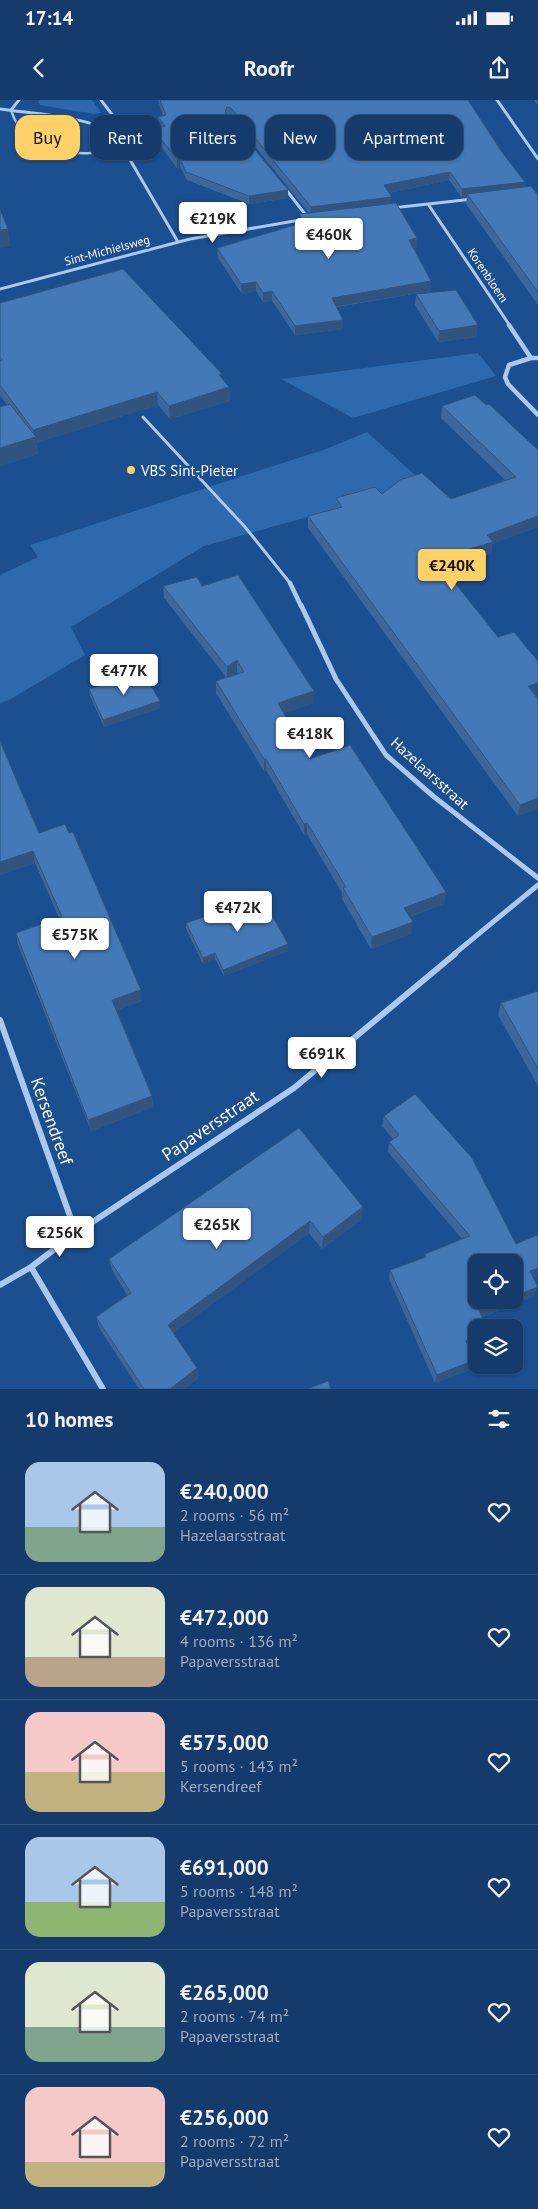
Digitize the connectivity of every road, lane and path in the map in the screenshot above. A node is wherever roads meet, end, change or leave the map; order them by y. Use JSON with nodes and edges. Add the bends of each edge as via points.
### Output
{"nodes":[{"id":1,"x":20,"y":100,"type":"edge"},
{"id":2,"x":101,"y":100,"type":"edge"},
{"id":3,"x":497,"y":100,"type":"edge"},
{"id":4,"x":0,"y":109,"type":"edge"},
{"id":5,"x":11,"y":110,"type":"junction"},
{"id":6,"x":112,"y":115,"type":"edge"},
{"id":7,"x":90,"y":123,"type":"edge"},
{"id":8,"x":90,"y":152,"type":"edge"},
{"id":9,"x":538,"y":159,"type":"edge"},
{"id":10,"x":131,"y":160,"type":"edge"},
{"id":11,"x":278,"y":180,"type":"edge"},
{"id":12,"x":483,"y":198,"type":"edge"},
{"id":13,"x":428,"y":204,"type":"junction"},
{"id":14,"x":386,"y":209,"type":"edge"},
{"id":15,"x":178,"y":242,"type":"junction"},
{"id":16,"x":0,"y":289,"type":"edge"},
{"id":17,"x":531,"y":358,"type":"junction"},
{"id":18,"x":538,"y":358,"type":"edge"},
{"id":19,"x":538,"y":415,"type":"edge"},
{"id":20,"x":143,"y":417,"type":"edge"},
{"id":21,"x":290,"y":583,"type":"joint"},
{"id":22,"x":538,"y":878,"type":"edge"},
{"id":23,"x":538,"y":885,"type":"edge"},
{"id":24,"x":0,"y":1020,"type":"edge"},
{"id":25,"x":76,"y":1233,"type":"junction"},
{"id":26,"x":31,"y":1267,"type":"junction"},
{"id":27,"x":0,"y":1285,"type":"edge"},
{"id":28,"x":103,"y":1389,"type":"edge"}],
"edges":[{"from":1,"to":5,"type":"street"},
{"from":2,"to":6,"type":"street"},
{"from":3,"to":9,"type":"street"},
{"from":4,"to":5,"type":"street"},
{"from":5,"to":7,"type":"street"},
{"from":5,"to":8,"type":"lane","via":[[22,132],[52,151]]},
{"from":10,"to":15,"type":"street"},
{"from":11,"to":15,"type":"street","name":"Sint-Michielsweg","via":[[309,219]]},
{"from":12,"to":13,"type":"street"},
{"from":13,"to":14,"type":"street"},
{"from":13,"to":17,"type":"street","name":"Korenbloem"},
{"from":15,"to":16,"type":"street","name":"Sint-Michielsweg"},
{"from":17,"to":18,"type":"street"},
{"from":17,"to":19,"type":"street","via":[[509,365],[505,377]]},
{"from":20,"to":21,"type":"lane","via":[[256,540]]},
{"from":21,"to":22,"type":"street","name":"Hazelaarsstraat","via":[[336,679],[386,755]]},
{"from":23,"to":25,"type":"street","name":"Papaversstraat","via":[[294,1088]]},
{"from":24,"to":25,"type":"street","name":"Kersendreef"},
{"from":25,"to":26,"type":"street","name":"Papaversstraat"},
{"from":26,"to":27,"type":"street","name":"Papaversstraat"},
{"from":26,"to":28,"type":"street"}]}
